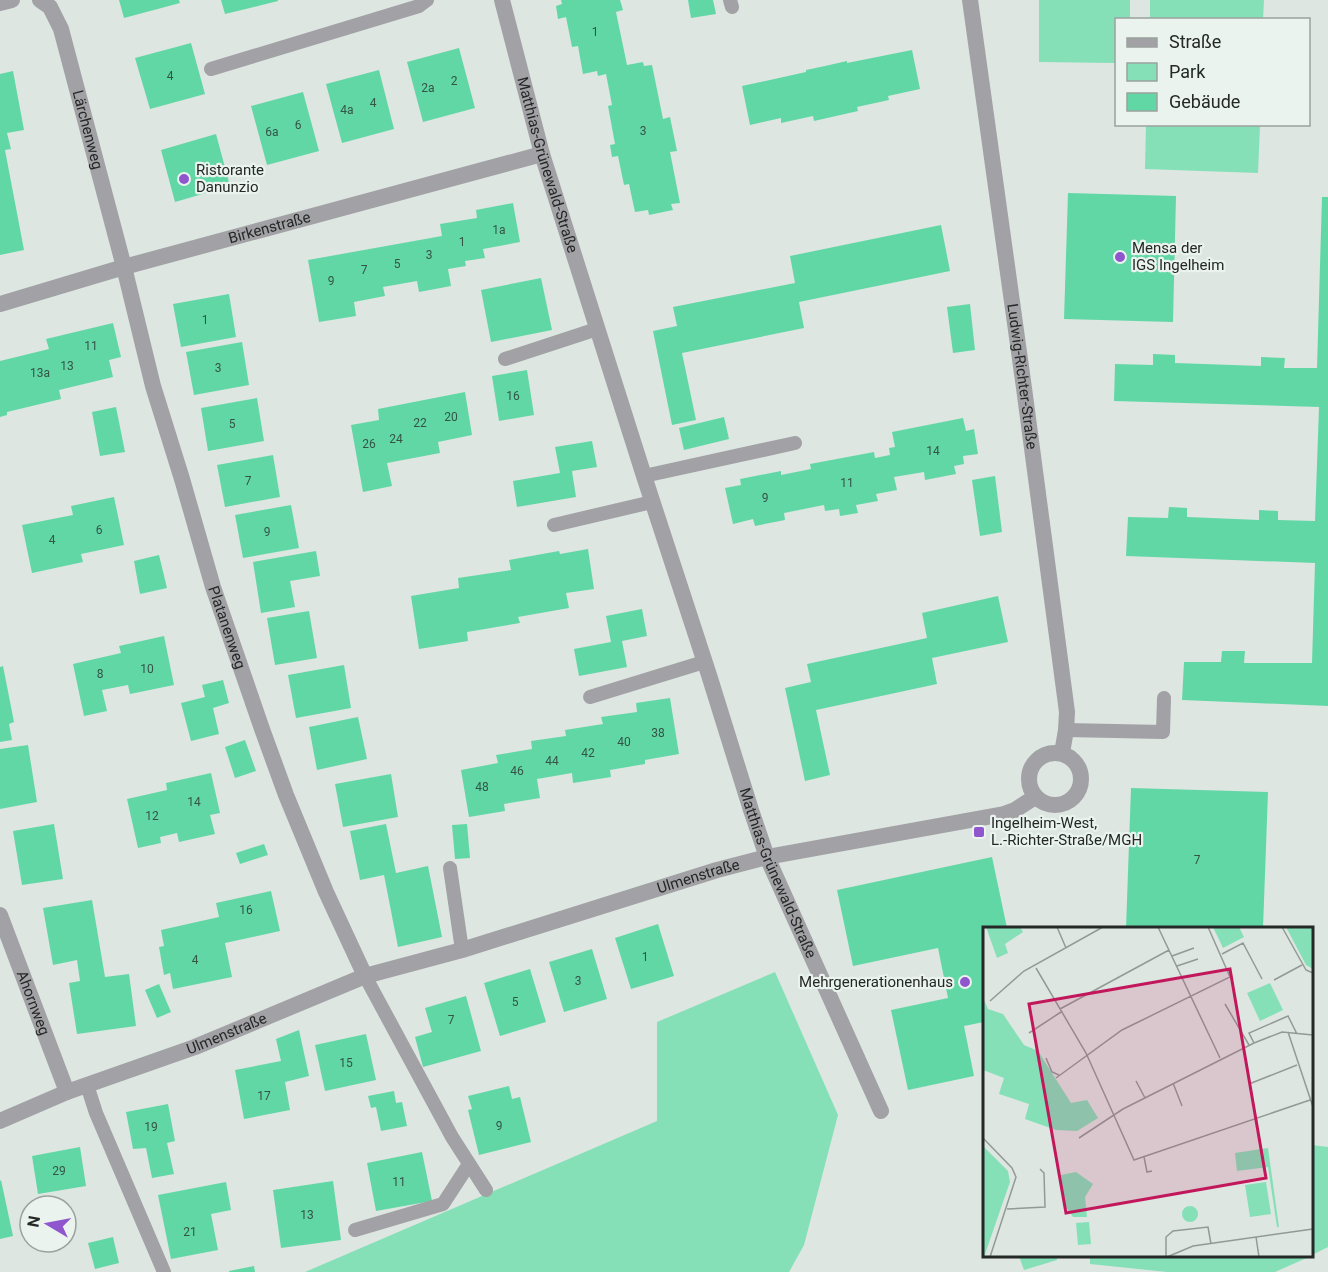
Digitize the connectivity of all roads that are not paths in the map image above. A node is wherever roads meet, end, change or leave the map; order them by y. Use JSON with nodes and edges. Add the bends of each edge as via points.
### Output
{"nodes":[{"id":1,"x":12,"y":0,"type":"edge"},
{"id":2,"x":40,"y":0,"type":"edge"},
{"id":3,"x":427,"y":0,"type":"edge"},
{"id":4,"x":502,"y":0,"type":"edge"},
{"id":5,"x":970,"y":0,"type":"edge"},
{"id":6,"x":0,"y":3,"type":"edge"},
{"id":7,"x":211,"y":69,"type":"dead end"},
{"id":8,"x":542,"y":154,"type":"junction"},
{"id":9,"x":124,"y":267,"type":"junction"},
{"id":10,"x":0,"y":304,"type":"edge"},
{"id":11,"x":597,"y":329,"type":"junction"},
{"id":12,"x":505,"y":359,"type":"dead end"},
{"id":13,"x":795,"y":443,"type":"dead end"},
{"id":14,"x":644,"y":476,"type":"junction"},
{"id":15,"x":652,"y":502,"type":"junction"},
{"id":16,"x":554,"y":525,"type":"dead end"},
{"id":17,"x":705,"y":662,"type":"junction"},
{"id":18,"x":591,"y":697,"type":"dead end"},
{"id":19,"x":1164,"y":698,"type":"dead end"},
{"id":20,"x":1066,"y":730,"type":"junction"},
{"id":21,"x":1062,"y":753,"type":"junction"},
{"id":22,"x":1035,"y":797,"type":"junction"},
{"id":23,"x":767,"y":857,"type":"junction"},
{"id":24,"x":450,"y":868,"type":"dead end"},
{"id":25,"x":0,"y":915,"type":"edge"},
{"id":26,"x":462,"y":950,"type":"junction"},
{"id":27,"x":365,"y":976,"type":"junction"},
{"id":28,"x":87,"y":1085,"type":"junction"},
{"id":29,"x":67,"y":1092,"type":"junction"},
{"id":30,"x":881,"y":1111,"type":"dead end"},
{"id":31,"x":0,"y":1120,"type":"edge"},
{"id":32,"x":470,"y":1164,"type":"junction"},
{"id":33,"x":486,"y":1190,"type":"dead end"},
{"id":34,"x":355,"y":1230,"type":"dead end"},
{"id":35,"x":164,"y":1272,"type":"edge"}],
"edges":[{"from":1,"to":6,"type":"street"},
{"from":2,"to":9,"type":"street","name":"Lärchenweg","via":[[50,7],[61,29]]},
{"from":3,"to":7,"type":"lane","via":[[419,6]]},
{"from":4,"to":8,"type":"street","name":"Matthias-Grünewald-Straße"},
{"from":5,"to":20,"type":"street","name":"Ludwig-Richter-Straße","via":[[1067,712]]},
{"from":8,"to":9,"type":"street","name":"Birkenstraße"},
{"from":8,"to":11,"type":"street","name":"Matthias-Grünewald-Straße"},
{"from":9,"to":10,"type":"street","name":"Birkenstraße"},
{"from":9,"to":27,"type":"street","name":"Platanenweg","via":[[153,386],[217,598],[286,795]]},
{"from":11,"to":12,"type":"lane"},
{"from":11,"to":14,"type":"street","name":"Matthias-Grünewald-Straße"},
{"from":13,"to":14,"type":"lane"},
{"from":14,"to":15,"type":"street","name":"Matthias-Grünewald-Straße"},
{"from":15,"to":16,"type":"lane"},
{"from":15,"to":17,"type":"street","name":"Matthias-Grünewald-Straße"},
{"from":17,"to":18,"type":"lane"},
{"from":17,"to":23,"type":"street","name":"Matthias-Grünewald-Straße"},
{"from":19,"to":20,"type":"lane","via":[[1163,732]]},
{"from":20,"to":21,"type":"street","name":"Ludwig-Richter-Straße"},
{"from":21,"to":22,"type":"street","via":[[1048,753],[1032,765],[1028,780]]},
{"from":21,"to":22,"type":"street","via":[[1074,760],[1080,770],[1081,783],[1076,795],[1060,805]]},
{"from":22,"to":23,"type":"street","name":"Ulmenstraße","via":[[1004,814]]},
{"from":23,"to":26,"type":"street","name":"Ulmenstraße"},
{"from":23,"to":30,"type":"street","name":"Matthias-Grünewald-Straße"},
{"from":24,"to":26,"type":"lane"},
{"from":25,"to":29,"type":"street","name":"Ahornweg"},
{"from":26,"to":27,"type":"street","name":"Ulmenstraße"},
{"from":27,"to":28,"type":"street","name":"Ulmenstraße","via":[[195,1047]]},
{"from":27,"to":32,"type":"lane"},
{"from":28,"to":29,"type":"street","name":"Ulmenstraße"},
{"from":28,"to":35,"type":"lane"},
{"from":29,"to":31,"type":"street","name":"Ulmenstraße"},
{"from":32,"to":33,"type":"lane"},
{"from":32,"to":34,"type":"lane","via":[[443,1204]]}]}
